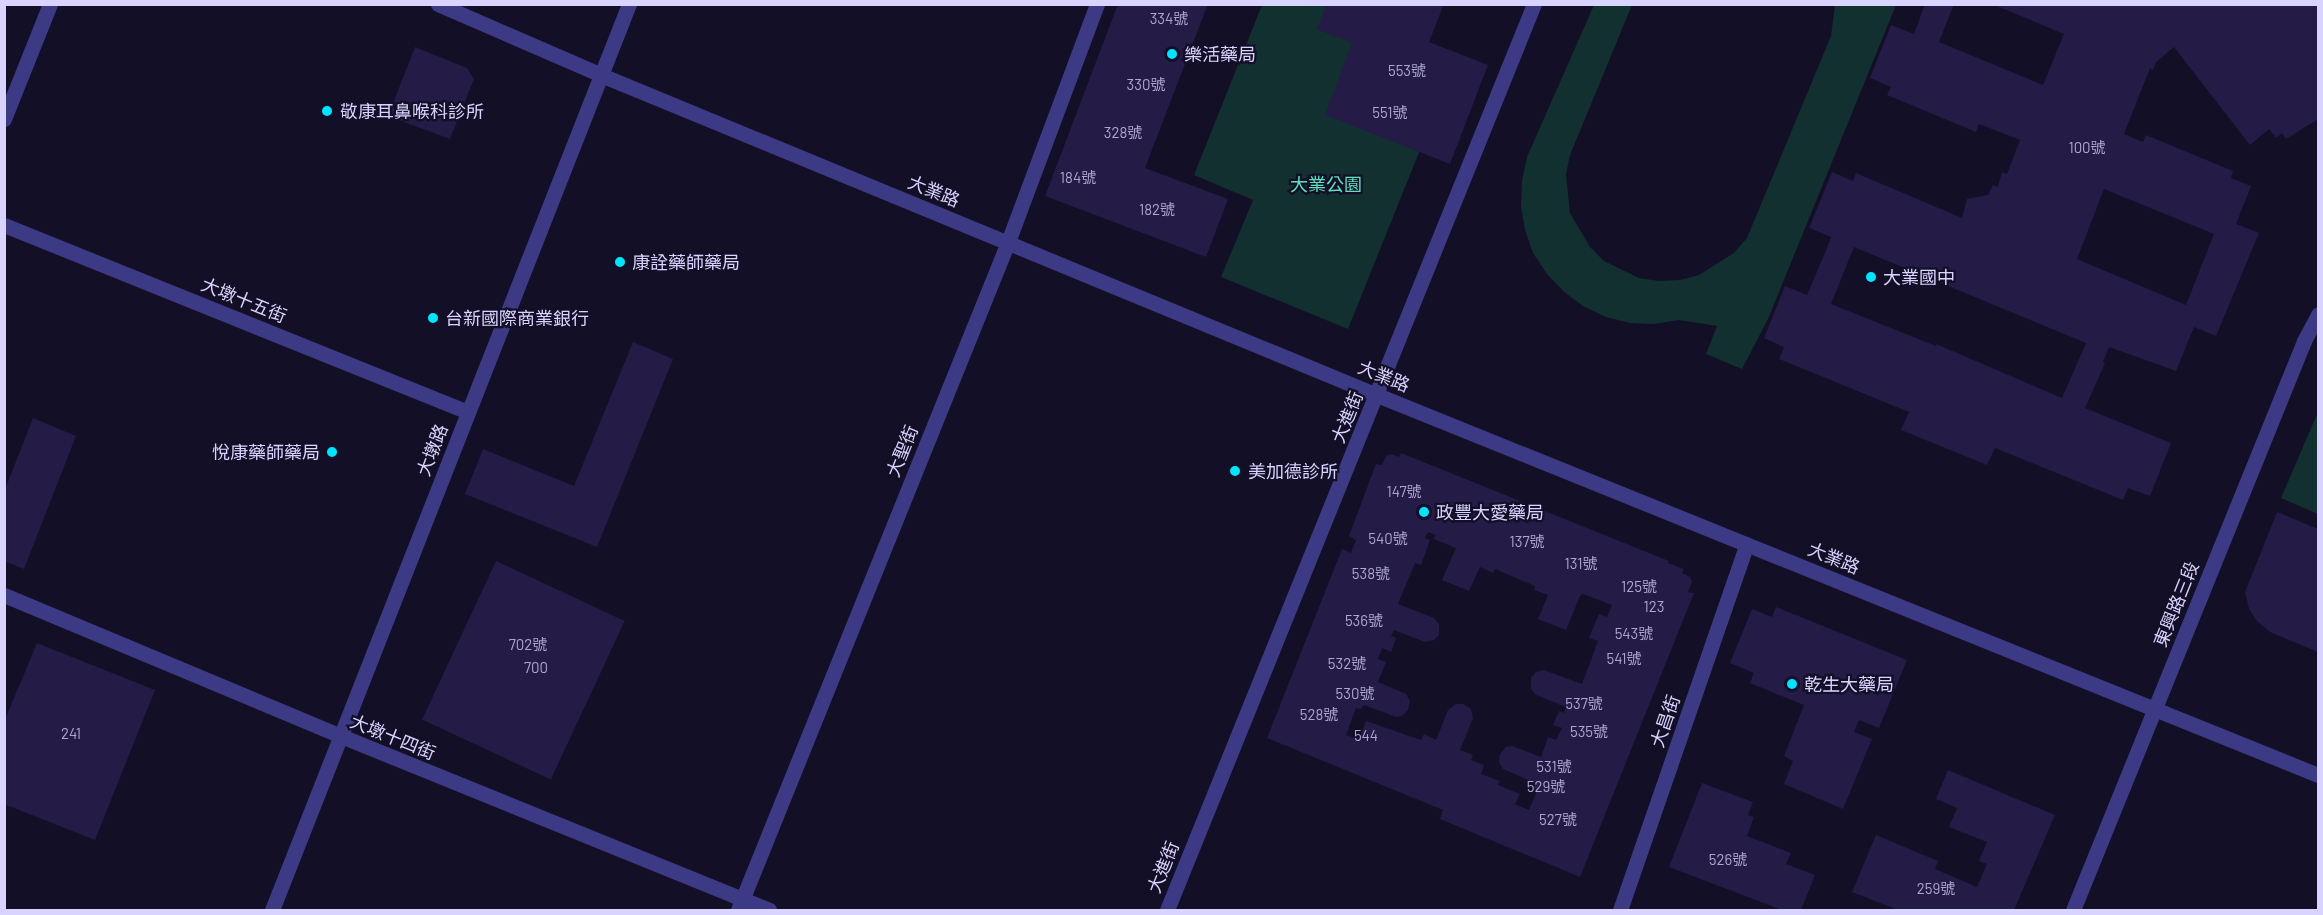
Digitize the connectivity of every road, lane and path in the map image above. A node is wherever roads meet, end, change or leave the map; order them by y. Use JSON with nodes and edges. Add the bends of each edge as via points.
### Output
{"nodes":[{"id":1,"x":50,"y":4,"type":"edge"},
{"id":2,"x":438,"y":4,"type":"edge"},
{"id":3,"x":629,"y":4,"type":"edge"},
{"id":4,"x":1097,"y":4,"type":"edge"},
{"id":5,"x":1534,"y":4,"type":"edge"},
{"id":6,"x":601,"y":75,"type":"junction"},
{"id":7,"x":4,"y":119,"type":"edge"},
{"id":8,"x":4,"y":225,"type":"edge"},
{"id":9,"x":1008,"y":242,"type":"junction"},
{"id":10,"x":2319,"y":315,"type":"edge"},
{"id":11,"x":1377,"y":395,"type":"junction"},
{"id":12,"x":468,"y":412,"type":"junction"},
{"id":13,"x":1747,"y":544,"type":"junction"},
{"id":14,"x":4,"y":595,"type":"edge"},
{"id":15,"x":2154,"y":709,"type":"junction"},
{"id":16,"x":340,"y":736,"type":"junction"},
{"id":17,"x":2319,"y":775,"type":"edge"},
{"id":18,"x":740,"y":905,"type":"edge"},
{"id":19,"x":272,"y":910,"type":"edge"},
{"id":20,"x":769,"y":910,"type":"edge"},
{"id":21,"x":1167,"y":910,"type":"edge"},
{"id":22,"x":1620,"y":910,"type":"edge"},
{"id":23,"x":2073,"y":910,"type":"edge"}],
"edges":[{"from":1,"to":7,"type":"street"},
{"from":2,"to":6,"type":"street","name":"大業路"},
{"from":3,"to":6,"type":"street","name":"大墩路"},
{"from":4,"to":9,"type":"street","name":"大聖街"},
{"from":5,"to":11,"type":"street","name":"大進街"},
{"from":6,"to":9,"type":"street","name":"大業路"},
{"from":6,"to":12,"type":"street","name":"大墩路"},
{"from":8,"to":12,"type":"street","name":"大墩十五街"},
{"from":9,"to":11,"type":"street","name":"大業路"},
{"from":9,"to":18,"type":"street","name":"大聖街"},
{"from":10,"to":15,"type":"street","name":"東興路三段","via":[[2304,341]]},
{"from":11,"to":13,"type":"street","name":"大業路"},
{"from":11,"to":21,"type":"street","name":"大進街"},
{"from":12,"to":16,"type":"street","name":"大墩路"},
{"from":13,"to":15,"type":"street","name":"大業路"},
{"from":13,"to":22,"type":"street","name":"大昌街"},
{"from":14,"to":16,"type":"street","name":"大墩十四街"},
{"from":15,"to":17,"type":"street","name":"大業路"},
{"from":15,"to":23,"type":"street","name":"東興路三段"},
{"from":16,"to":18,"type":"street","name":"大墩十四街"},
{"from":16,"to":19,"type":"street","name":"大墩路"},
{"from":18,"to":20,"type":"street","name":"大墩十四街"}]}
